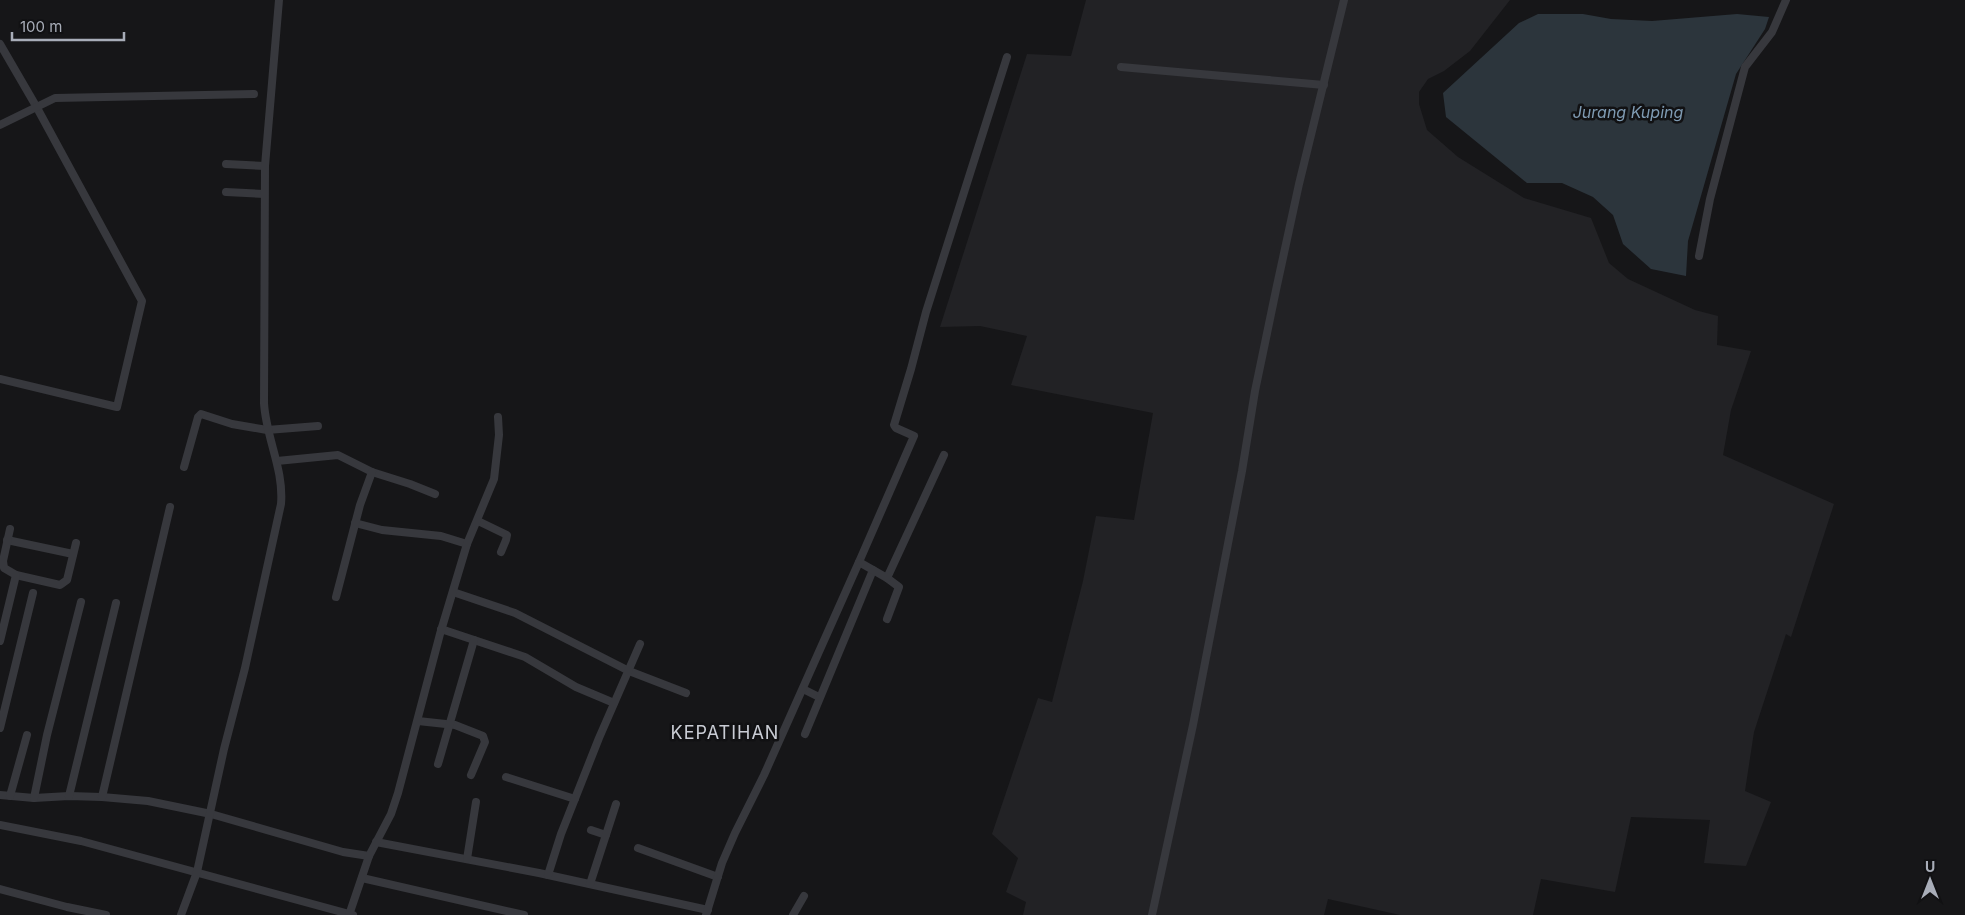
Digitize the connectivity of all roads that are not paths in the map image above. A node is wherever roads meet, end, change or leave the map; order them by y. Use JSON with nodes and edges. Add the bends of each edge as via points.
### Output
{"nodes":[{"id":1,"x":279,"y":0,"type":"edge"},
{"id":2,"x":1344,"y":0,"type":"edge"},
{"id":3,"x":1786,"y":0,"type":"edge"},
{"id":4,"x":0,"y":44,"type":"edge"},
{"id":5,"x":1006,"y":57,"type":"dead end"},
{"id":6,"x":1121,"y":67,"type":"dead end"},
{"id":7,"x":1324,"y":85,"type":"junction"},
{"id":8,"x":254,"y":94,"type":"dead end"},
{"id":9,"x":36,"y":106,"type":"junction"},
{"id":10,"x":0,"y":125,"type":"edge"},
{"id":11,"x":226,"y":164,"type":"dead end"},
{"id":12,"x":265,"y":166,"type":"junction"},
{"id":13,"x":226,"y":192,"type":"dead end"},
{"id":14,"x":264,"y":194,"type":"junction"},
{"id":15,"x":1699,"y":256,"type":"dead end"},
{"id":16,"x":0,"y":379,"type":"edge"},
{"id":17,"x":498,"y":417,"type":"dead end"},
{"id":18,"x":318,"y":426,"type":"dead end"},
{"id":19,"x":267,"y":430,"type":"junction"},
{"id":20,"x":944,"y":455,"type":"dead end"},
{"id":21,"x":277,"y":461,"type":"junction"},
{"id":22,"x":184,"y":467,"type":"dead end"},
{"id":23,"x":372,"y":472,"type":"junction"},
{"id":24,"x":435,"y":494,"type":"dead end"},
{"id":25,"x":170,"y":507,"type":"dead end"},
{"id":26,"x":478,"y":521,"type":"junction"},
{"id":27,"x":355,"y":524,"type":"junction"},
{"id":28,"x":10,"y":529,"type":"dead end"},
{"id":29,"x":7,"y":540,"type":"junction"},
{"id":30,"x":76,"y":543,"type":"dead end"},
{"id":31,"x":467,"y":544,"type":"junction"},
{"id":32,"x":501,"y":552,"type":"dead end"},
{"id":33,"x":73,"y":554,"type":"junction"},
{"id":34,"x":859,"y":562,"type":"junction"},
{"id":35,"x":872,"y":570,"type":"junction"},
{"id":36,"x":16,"y":575,"type":"junction"},
{"id":37,"x":887,"y":578,"type":"junction"},
{"id":38,"x":453,"y":592,"type":"junction"},
{"id":39,"x":33,"y":593,"type":"dead end"},
{"id":40,"x":336,"y":597,"type":"dead end"},
{"id":41,"x":80,"y":602,"type":"dead end"},
{"id":42,"x":116,"y":603,"type":"dead end"},
{"id":43,"x":887,"y":619,"type":"dead end"},
{"id":44,"x":441,"y":629,"type":"junction"},
{"id":45,"x":474,"y":640,"type":"junction"},
{"id":46,"x":0,"y":641,"type":"edge"},
{"id":47,"x":640,"y":644,"type":"dead end"},
{"id":48,"x":629,"y":671,"type":"junction"},
{"id":49,"x":803,"y":689,"type":"junction"},
{"id":50,"x":686,"y":693,"type":"dead end"},
{"id":51,"x":819,"y":697,"type":"junction"},
{"id":52,"x":614,"y":703,"type":"junction"},
{"id":53,"x":418,"y":721,"type":"junction"},
{"id":54,"x":449,"y":725,"type":"junction"},
{"id":55,"x":0,"y":728,"type":"edge"},
{"id":56,"x":27,"y":734,"type":"dead end"},
{"id":57,"x":805,"y":734,"type":"dead end"},
{"id":58,"x":438,"y":764,"type":"dead end"},
{"id":59,"x":471,"y":775,"type":"dead end"},
{"id":60,"x":506,"y":777,"type":"dead end"},
{"id":61,"x":0,"y":795,"type":"edge"},
{"id":62,"x":10,"y":796,"type":"junction"},
{"id":63,"x":68,"y":796,"type":"junction"},
{"id":64,"x":102,"y":797,"type":"junction"},
{"id":65,"x":34,"y":798,"type":"junction"},
{"id":66,"x":574,"y":799,"type":"junction"},
{"id":67,"x":476,"y":802,"type":"dead end"},
{"id":68,"x":616,"y":804,"type":"dead end"},
{"id":69,"x":211,"y":814,"type":"junction"},
{"id":70,"x":0,"y":825,"type":"edge"},
{"id":71,"x":591,"y":830,"type":"dead end"},
{"id":72,"x":606,"y":835,"type":"junction"},
{"id":73,"x":376,"y":842,"type":"junction"},
{"id":74,"x":638,"y":848,"type":"dead end"},
{"id":75,"x":369,"y":856,"type":"junction"},
{"id":76,"x":467,"y":859,"type":"junction"},
{"id":77,"x":198,"y":872,"type":"junction"},
{"id":78,"x":548,"y":875,"type":"junction"},
{"id":79,"x":718,"y":877,"type":"junction"},
{"id":80,"x":362,"y":878,"type":"junction"},
{"id":81,"x":590,"y":884,"type":"junction"},
{"id":82,"x":0,"y":888,"type":"edge"},
{"id":83,"x":804,"y":896,"type":"dead end"},
{"id":84,"x":707,"y":912,"type":"edge"},
{"id":85,"x":106,"y":915,"type":"edge"},
{"id":86,"x":181,"y":915,"type":"edge"},
{"id":87,"x":350,"y":915,"type":"edge"},
{"id":88,"x":524,"y":915,"type":"edge"},
{"id":89,"x":793,"y":915,"type":"edge"},
{"id":90,"x":1152,"y":915,"type":"edge"}],
"edges":[{"from":1,"to":12,"type":"street"},
{"from":2,"to":7,"type":"street"},
{"from":3,"to":15,"type":"street","via":[[1772,32],[1745,67],[1710,199]]},
{"from":4,"to":9,"type":"street"},
{"from":5,"to":34,"type":"street","via":[[894,425],[914,436]]},
{"from":6,"to":7,"type":"street"},
{"from":7,"to":90,"type":"street","via":[[1265,345],[1196,708]]},
{"from":8,"to":9,"type":"street","via":[[56,98]]},
{"from":9,"to":10,"type":"street"},
{"from":9,"to":16,"type":"street","via":[[142,301],[117,406]]},
{"from":11,"to":12,"type":"street"},
{"from":12,"to":14,"type":"street"},
{"from":13,"to":14,"type":"street"},
{"from":14,"to":19,"type":"street","via":[[264,402]]},
{"from":17,"to":26,"type":"street","via":[[496,470]]},
{"from":18,"to":19,"type":"street"},
{"from":19,"to":21,"type":"street"},
{"from":19,"to":22,"type":"street","via":[[199,415]]},
{"from":20,"to":37,"type":"street"},
{"from":21,"to":23,"type":"street","via":[[338,455]]},
{"from":21,"to":69,"type":"street","via":[[281,504]]},
{"from":23,"to":24,"type":"street"},
{"from":23,"to":27,"type":"street"},
{"from":25,"to":64,"type":"street"},
{"from":26,"to":31,"type":"street"},
{"from":26,"to":32,"type":"street","via":[[506,535]]},
{"from":27,"to":31,"type":"street","via":[[441,536]]},
{"from":27,"to":40,"type":"street"},
{"from":28,"to":29,"type":"street"},
{"from":29,"to":33,"type":"street"},
{"from":29,"to":36,"type":"street","via":[[2,562],[4,568]]},
{"from":30,"to":33,"type":"street"},
{"from":31,"to":38,"type":"street"},
{"from":33,"to":36,"type":"street","via":[[67,580],[60,585]]},
{"from":34,"to":35,"type":"street"},
{"from":34,"to":49,"type":"street"},
{"from":35,"to":37,"type":"street"},
{"from":35,"to":51,"type":"street"},
{"from":36,"to":46,"type":"street"},
{"from":37,"to":43,"type":"street","via":[[899,587]]},
{"from":38,"to":44,"type":"street"},
{"from":38,"to":48,"type":"street","via":[[532,620]]},
{"from":39,"to":55,"type":"street"},
{"from":41,"to":65,"type":"street"},
{"from":42,"to":63,"type":"street"},
{"from":44,"to":45,"type":"street"},
{"from":44,"to":53,"type":"street"},
{"from":45,"to":52,"type":"street","via":[[526,657],[576,687]]},
{"from":45,"to":54,"type":"street"},
{"from":47,"to":48,"type":"street"},
{"from":48,"to":50,"type":"street"},
{"from":48,"to":52,"type":"street"},
{"from":49,"to":51,"type":"street"},
{"from":49,"to":79,"type":"street","via":[[735,833]]},
{"from":51,"to":57,"type":"street"},
{"from":52,"to":66,"type":"street"},
{"from":53,"to":54,"type":"street"},
{"from":53,"to":73,"type":"street","via":[[391,814]]},
{"from":54,"to":58,"type":"street"},
{"from":54,"to":59,"type":"street","via":[[485,738]]},
{"from":56,"to":62,"type":"street"},
{"from":60,"to":66,"type":"street"},
{"from":61,"to":62,"type":"street"},
{"from":62,"to":65,"type":"street"},
{"from":63,"to":64,"type":"street"},
{"from":63,"to":65,"type":"street"},
{"from":64,"to":69,"type":"street","via":[[148,801]]},
{"from":66,"to":78,"type":"street"},
{"from":67,"to":76,"type":"street"},
{"from":68,"to":72,"type":"street"},
{"from":69,"to":75,"type":"street","via":[[343,852]]},
{"from":69,"to":77,"type":"street"},
{"from":70,"to":77,"type":"street","via":[[81,841]]},
{"from":71,"to":72,"type":"street"},
{"from":72,"to":81,"type":"street"},
{"from":73,"to":75,"type":"street"},
{"from":73,"to":76,"type":"street"},
{"from":74,"to":79,"type":"street"},
{"from":75,"to":80,"type":"street"},
{"from":76,"to":78,"type":"street"},
{"from":77,"to":86,"type":"street"},
{"from":77,"to":87,"type":"street"},
{"from":78,"to":81,"type":"street"},
{"from":79,"to":84,"type":"street"},
{"from":80,"to":87,"type":"street"},
{"from":80,"to":88,"type":"street"},
{"from":81,"to":84,"type":"street"},
{"from":82,"to":85,"type":"street"},
{"from":83,"to":89,"type":"street"}]}
